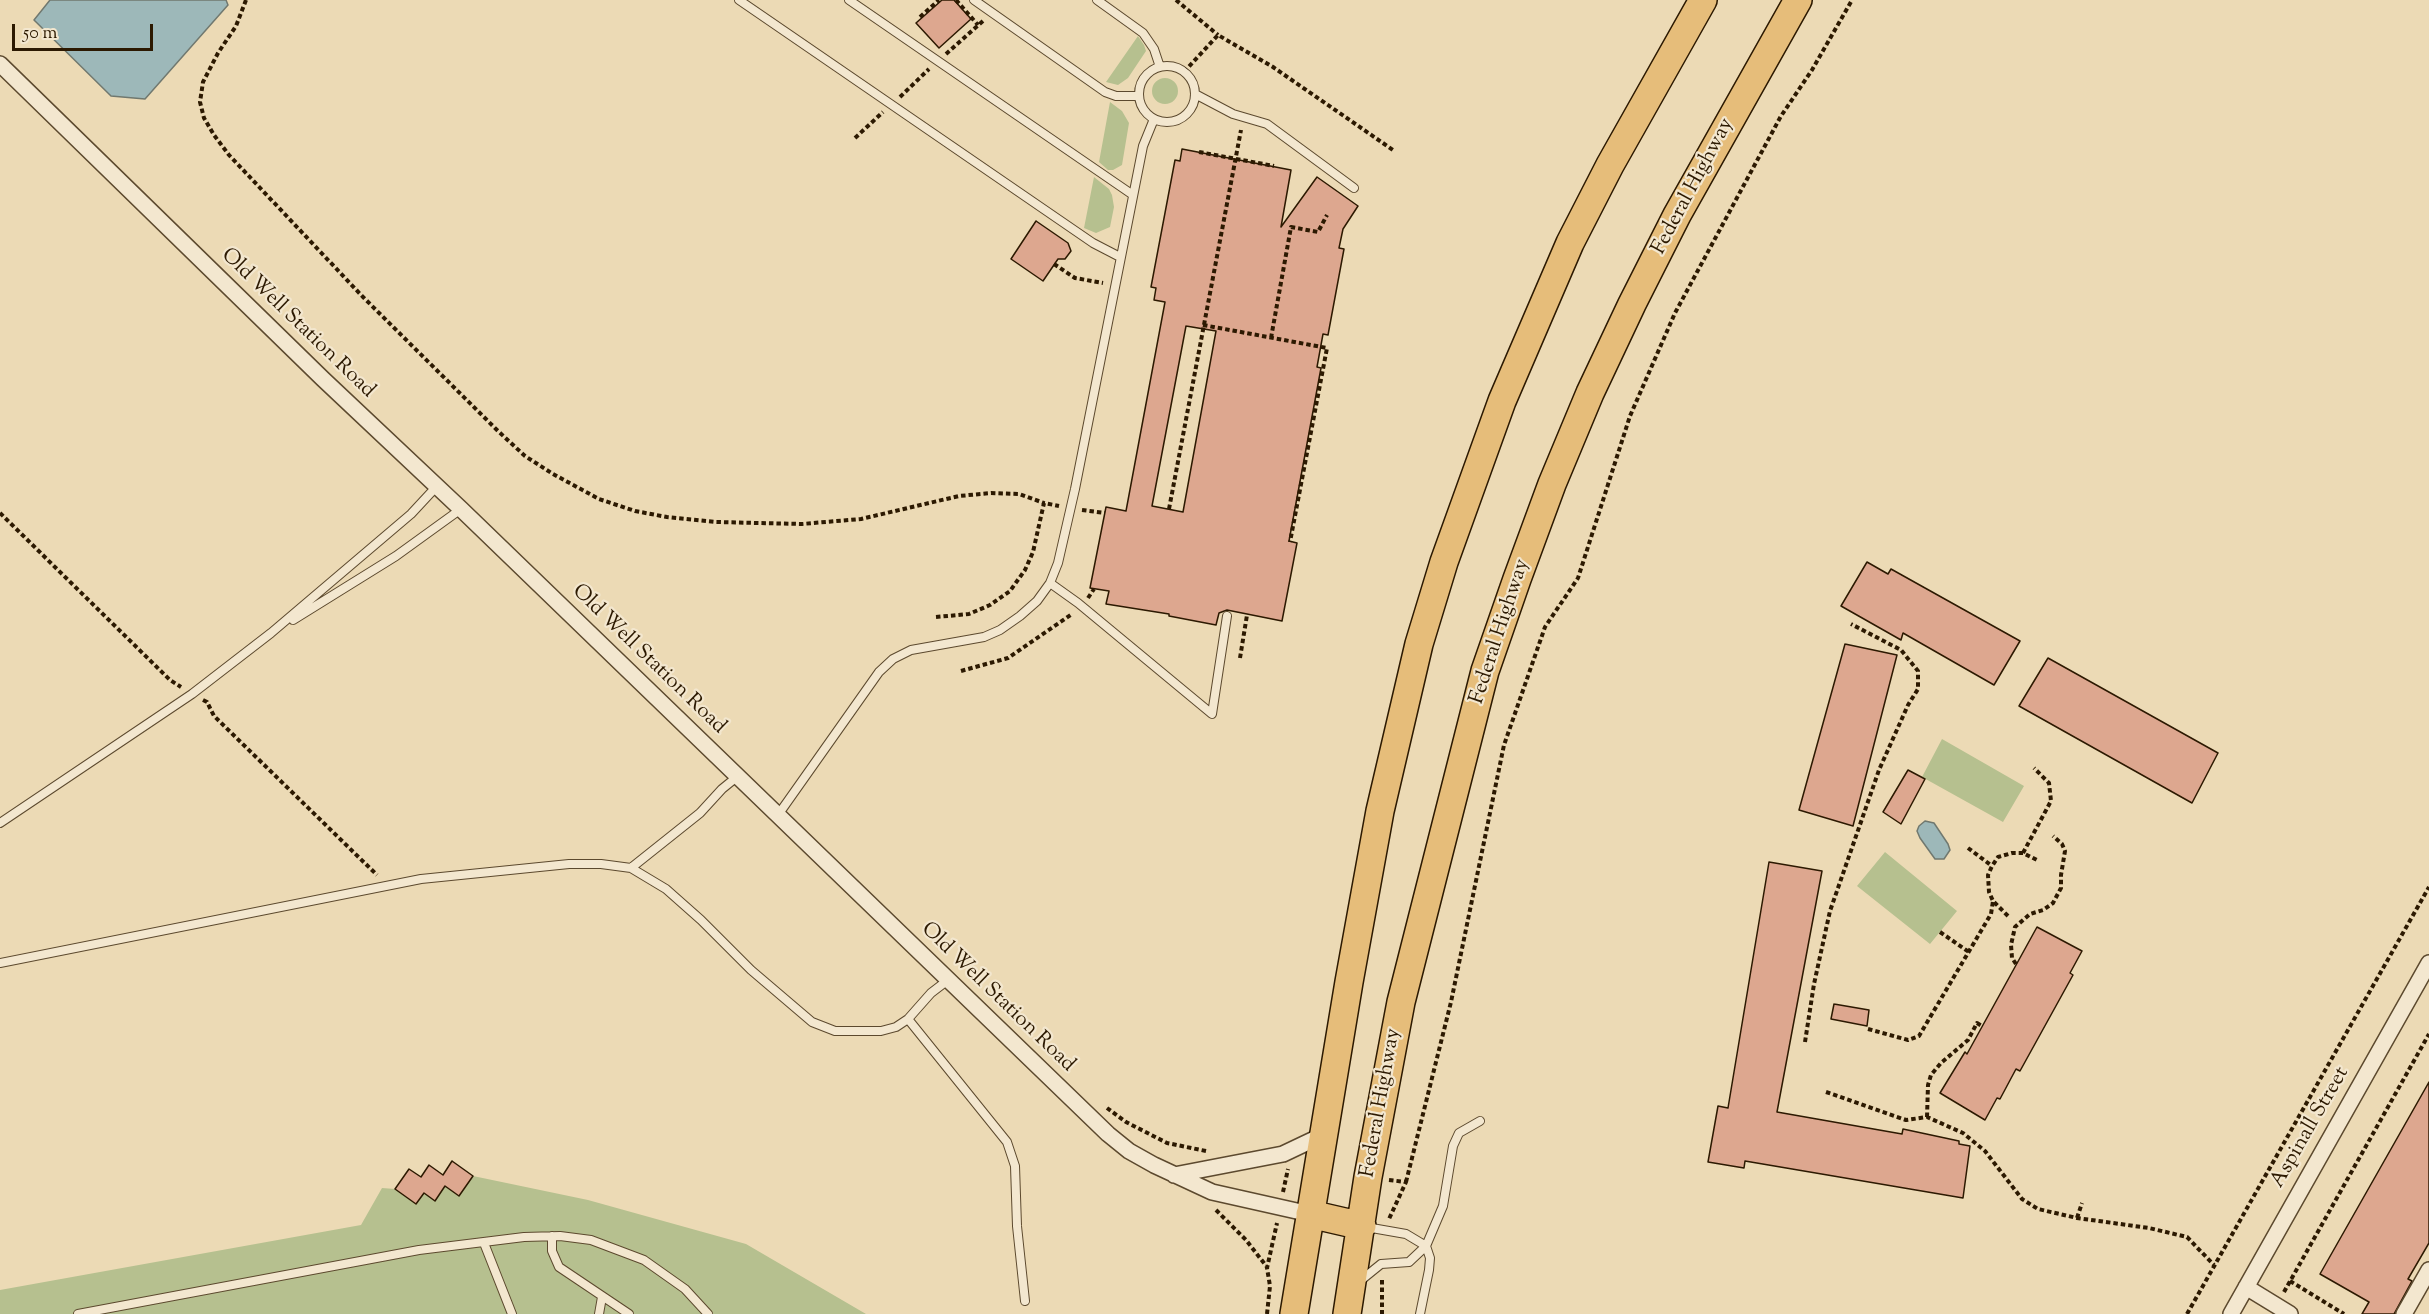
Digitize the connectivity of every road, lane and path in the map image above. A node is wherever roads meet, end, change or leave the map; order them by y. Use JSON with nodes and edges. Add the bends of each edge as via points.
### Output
{"nodes":[{"id":1,"x":246,"y":0,"type":"edge"},
{"id":2,"x":739,"y":0,"type":"edge"},
{"id":3,"x":849,"y":0,"type":"edge"},
{"id":4,"x":939,"y":0,"type":"edge"},
{"id":5,"x":974,"y":0,"type":"edge"},
{"id":6,"x":1097,"y":0,"type":"edge"},
{"id":7,"x":1176,"y":0,"type":"edge"},
{"id":8,"x":1703,"y":0,"type":"edge"},
{"id":9,"x":1798,"y":0,"type":"edge"},
{"id":10,"x":1852,"y":0,"type":"edge"},
{"id":11,"x":920,"y":17,"type":"dead end"},
{"id":12,"x":1218,"y":35,"type":"junction"},
{"id":13,"x":0,"y":64,"type":"edge"},
{"id":14,"x":1160,"y":67,"type":"junction"},
{"id":15,"x":1184,"y":72,"type":"junction"},
{"id":16,"x":1195,"y":94,"type":"junction"},
{"id":17,"x":1139,"y":96,"type":"junction"},
{"id":18,"x":1244,"y":117,"type":"junction"},
{"id":19,"x":1154,"y":119,"type":"junction"},
{"id":20,"x":1393,"y":150,"type":"dead end"},
{"id":21,"x":1199,"y":152,"type":"dead end"},
{"id":22,"x":1236,"y":159,"type":"junction"},
{"id":23,"x":1274,"y":166,"type":"dead end"},
{"id":24,"x":1354,"y":188,"type":"dead end"},
{"id":25,"x":1133,"y":195,"type":"junction"},
{"id":26,"x":1327,"y":215,"type":"dead end"},
{"id":27,"x":1120,"y":257,"type":"junction"},
{"id":28,"x":1054,"y":264,"type":"dead end"},
{"id":29,"x":1114,"y":286,"type":"junction"},
{"id":30,"x":1203,"y":325,"type":"junction"},
{"id":31,"x":1271,"y":338,"type":"junction"},
{"id":32,"x":437,"y":486,"type":"junction"},
{"id":33,"x":1044,"y":503,"type":"junction"},
{"id":34,"x":1070,"y":508,"type":"junction"},
{"id":35,"x":461,"y":509,"type":"junction"},
{"id":36,"x":1169,"y":509,"type":"dead end"},
{"id":37,"x":0,"y":513,"type":"edge"},
{"id":38,"x":1105,"y":513,"type":"dead end"},
{"id":39,"x":1290,"y":542,"type":"dead end"},
{"id":40,"x":1050,"y":583,"type":"junction"},
{"id":41,"x":1094,"y":589,"type":"dead end"},
{"id":42,"x":1082,"y":606,"type":"junction"},
{"id":43,"x":1247,"y":615,"type":"dead end"},
{"id":44,"x":1227,"y":616,"type":"dead end"},
{"id":45,"x":936,"y":617,"type":"dead end"},
{"id":46,"x":1851,"y":624,"type":"dead end"},
{"id":47,"x":271,"y":633,"type":"junction"},
{"id":48,"x":1240,"y":658,"type":"dead end"},
{"id":49,"x":961,"y":671,"type":"dead end"},
{"id":50,"x":192,"y":694,"type":"junction"},
{"id":51,"x":2034,"y":768,"type":"dead end"},
{"id":52,"x":738,"y":776,"type":"junction"},
{"id":53,"x":778,"y":815,"type":"junction"},
{"id":54,"x":0,"y":823,"type":"edge"},
{"id":55,"x":2053,"y":836,"type":"dead end"},
{"id":56,"x":1968,"y":848,"type":"dead end"},
{"id":57,"x":2023,"y":854,"type":"junction"},
{"id":58,"x":2039,"y":861,"type":"dead end"},
{"id":59,"x":1992,"y":866,"type":"junction"},
{"id":60,"x":631,"y":868,"type":"junction"},
{"id":61,"x":380,"y":887,"type":"junction"},
{"id":62,"x":2429,"y":887,"type":"edge"},
{"id":63,"x":1993,"y":901,"type":"junction"},
{"id":64,"x":2008,"y":916,"type":"dead end"},
{"id":65,"x":1940,"y":932,"type":"dead end"},
{"id":66,"x":1969,"y":952,"type":"junction"},
{"id":67,"x":0,"y":963,"type":"edge"},
{"id":68,"x":2429,"y":963,"type":"edge"},
{"id":69,"x":2016,"y":964,"type":"dead end"},
{"id":70,"x":948,"y":980,"type":"junction"},
{"id":71,"x":908,"y":1019,"type":"junction"},
{"id":72,"x":1982,"y":1026,"type":"dead end"},
{"id":73,"x":1868,"y":1029,"type":"dead end"},
{"id":74,"x":2429,"y":1034,"type":"edge"},
{"id":75,"x":1805,"y":1042,"type":"dead end"},
{"id":76,"x":1826,"y":1092,"type":"dead end"},
{"id":77,"x":1105,"y":1106,"type":"dead end"},
{"id":78,"x":1927,"y":1116,"type":"junction"},
{"id":79,"x":1480,"y":1121,"type":"dead end"},
{"id":80,"x":1323,"y":1135,"type":"junction"},
{"id":81,"x":1212,"y":1151,"type":"dead end"},
{"id":82,"x":1283,"y":1154,"type":"junction"},
{"id":83,"x":1317,"y":1171,"type":"junction"},
{"id":84,"x":1174,"y":1175,"type":"junction"},
{"id":85,"x":1368,"y":1177,"type":"junction"},
{"id":86,"x":1406,"y":1182,"type":"junction"},
{"id":87,"x":1194,"y":1185,"type":"junction"},
{"id":88,"x":2082,"y":1203,"type":"dead end"},
{"id":89,"x":1310,"y":1214,"type":"junction"},
{"id":90,"x":2077,"y":1218,"type":"junction"},
{"id":91,"x":1373,"y":1228,"type":"junction"},
{"id":92,"x":552,"y":1236,"type":"junction"},
{"id":93,"x":484,"y":1243,"type":"junction"},
{"id":94,"x":1426,"y":1246,"type":"junction"},
{"id":95,"x":1381,"y":1264,"type":"junction"},
{"id":96,"x":2214,"y":1266,"type":"junction"},
{"id":97,"x":2429,"y":1270,"type":"edge"},
{"id":98,"x":2290,"y":1281,"type":"junction"},
{"id":99,"x":1351,"y":1287,"type":"junction"},
{"id":100,"x":2246,"y":1287,"type":"junction"},
{"id":101,"x":602,"y":1297,"type":"junction"},
{"id":102,"x":1025,"y":1301,"type":"dead end"},
{"id":103,"x":2276,"y":1306,"type":"junction"},
{"id":104,"x":78,"y":1314,"type":"edge"},
{"id":105,"x":512,"y":1314,"type":"edge"},
{"id":106,"x":599,"y":1314,"type":"edge"},
{"id":107,"x":629,"y":1314,"type":"edge"},
{"id":108,"x":708,"y":1314,"type":"edge"},
{"id":109,"x":1267,"y":1314,"type":"edge"},
{"id":110,"x":1294,"y":1314,"type":"edge"},
{"id":111,"x":1347,"y":1314,"type":"edge"},
{"id":112,"x":1382,"y":1314,"type":"edge"},
{"id":113,"x":1420,"y":1314,"type":"edge"},
{"id":114,"x":2187,"y":1314,"type":"edge"},
{"id":115,"x":2231,"y":1314,"type":"edge"},
{"id":116,"x":2290,"y":1314,"type":"edge"},
{"id":117,"x":2344,"y":1314,"type":"edge"},
{"id":118,"x":2404,"y":1314,"type":"edge"}],
"edges":[{"from":1,"to":33,"type":"path","via":[[237,26],[203,82],[200,102],[214,135],[363,297],[525,456],[553,474],[599,500],[666,517],[802,524],[861,519],[959,496],[1020,494]]},
{"from":2,"to":27,"type":"lane","via":[[1093,243]]},
{"from":3,"to":25,"type":"lane"},
{"from":4,"to":11,"type":"path"},
{"from":5,"to":17,"type":"lane","via":[[1105,92]]},
{"from":6,"to":14,"type":"lane","via":[[1143,33]]},
{"from":7,"to":12,"type":"path"},
{"from":8,"to":80,"type":"highway","via":[[1570,243],[1502,401],[1444,562],[1419,644],[1380,811]]},
{"from":9,"to":85,"type":"highway","name":"Federal Highway","via":[[1677,215],[1632,304],[1581,413],[1517,579],[1485,671],[1434,866],[1401,1002]]},
{"from":10,"to":86,"type":"path","via":[[1781,116],[1675,313],[1630,416],[1578,578],[1545,627],[1504,745],[1451,1002]]},
{"from":12,"to":15,"type":"path"},
{"from":12,"to":20,"type":"path","via":[[1273,67]]},
{"from":13,"to":32,"type":"street","name":"Old Well Station Road"},
{"from":14,"to":15,"type":"lane"},
{"from":14,"to":17,"type":"lane","via":[[1144,78]]},
{"from":15,"to":16,"type":"lane","via":[[1194,85]]},
{"from":16,"to":18,"type":"lane"},
{"from":16,"to":19,"type":"lane","via":[[1189,112],[1182,118],[1173,122]]},
{"from":17,"to":19,"type":"lane"},
{"from":18,"to":22,"type":"path"},
{"from":18,"to":24,"type":"lane","via":[[1267,124]]},
{"from":19,"to":25,"type":"lane","via":[[1143,146]]},
{"from":21,"to":22,"type":"path"},
{"from":22,"to":23,"type":"path"},
{"from":22,"to":30,"type":"path"},
{"from":25,"to":27,"type":"lane"},
{"from":26,"to":31,"type":"path","via":[[1318,232],[1291,227]]},
{"from":27,"to":29,"type":"lane"},
{"from":28,"to":29,"type":"path","via":[[1075,278]]},
{"from":29,"to":34,"type":"lane"},
{"from":30,"to":31,"type":"path"},
{"from":30,"to":36,"type":"path"},
{"from":31,"to":39,"type":"path","via":[[1327,348]]},
{"from":32,"to":35,"type":"street","name":"Old Well Station Road"},
{"from":32,"to":47,"type":"lane","via":[[411,514]]},
{"from":33,"to":34,"type":"path"},
{"from":33,"to":45,"type":"path","via":[[1033,552],[1010,591],[969,614]]},
{"from":34,"to":38,"type":"path"},
{"from":34,"to":40,"type":"lane"},
{"from":35,"to":47,"type":"lane","via":[[396,556]]},
{"from":35,"to":52,"type":"street","name":"Old Well Station Road"},
{"from":37,"to":50,"type":"path","via":[[170,680]]},
{"from":40,"to":42,"type":"lane"},
{"from":40,"to":53,"type":"lane","via":[[1036,601],[1000,630],[984,637],[911,650],[893,659],[879,672]]},
{"from":41,"to":42,"type":"path"},
{"from":42,"to":44,"type":"lane","via":[[1212,714]]},
{"from":42,"to":49,"type":"path","via":[[1008,658]]},
{"from":43,"to":48,"type":"path"},
{"from":46,"to":75,"type":"path","via":[[1901,650],[1918,671],[1918,688],[1879,770],[1830,911]]},
{"from":47,"to":50,"type":"lane"},
{"from":50,"to":54,"type":"lane"},
{"from":50,"to":61,"type":"path","via":[[207,702],[214,716],[377,875]]},
{"from":51,"to":57,"type":"path","via":[[2049,783],[2051,801]]},
{"from":52,"to":53,"type":"street","name":"Old Well Station Road"},
{"from":52,"to":60,"type":"lane","via":[[700,813]]},
{"from":53,"to":70,"type":"street","name":"Old Well Station Road"},
{"from":55,"to":69,"type":"path","via":[[2065,851],[2061,888],[2053,903],[2014,927],[2011,945]]},
{"from":56,"to":59,"type":"path"},
{"from":57,"to":58,"type":"path"},
{"from":57,"to":59,"type":"path","via":[[1998,857]]},
{"from":59,"to":63,"type":"path","via":[[1988,875]]},
{"from":60,"to":61,"type":"lane","via":[[569,864]]},
{"from":60,"to":71,"type":"lane","via":[[666,889],[812,1022],[835,1031],[859,1032],[881,1031]]},
{"from":61,"to":67,"type":"lane"},
{"from":62,"to":96,"type":"path"},
{"from":63,"to":64,"type":"path"},
{"from":63,"to":66,"type":"path"},
{"from":65,"to":66,"type":"path"},
{"from":66,"to":73,"type":"path","via":[[1919,1036],[1908,1040]]},
{"from":68,"to":100,"type":"street","name":"Aspinall Street"},
{"from":70,"to":71,"type":"lane"},
{"from":70,"to":84,"type":"street","name":"Old Well Station Road","via":[[1108,1134],[1129,1151]]},
{"from":71,"to":102,"type":"lane","via":[[1007,1142],[1015,1166]]},
{"from":72,"to":78,"type":"path","via":[[1977,1023],[1968,1040],[1931,1075]]},
{"from":74,"to":98,"type":"path"},
{"from":76,"to":78,"type":"path","via":[[1906,1120]]},
{"from":77,"to":81,"type":"path","via":[[1167,1143]]},
{"from":78,"to":90,"type":"path","via":[[1964,1134],[1985,1151],[2022,1199],[2038,1209]]},
{"from":79,"to":94,"type":"lane","via":[[1459,1133],[1453,1146],[1443,1206]]},
{"from":80,"to":82,"type":"street"},
{"from":80,"to":83,"type":"highway"},
{"from":82,"to":83,"type":"path","via":[[1288,1169]]},
{"from":82,"to":84,"type":"street"},
{"from":83,"to":89,"type":"highway"},
{"from":84,"to":87,"type":"street","name":"Old Well Station Road"},
{"from":85,"to":86,"type":"path"},
{"from":85,"to":91,"type":"highway","name":"Federal Highway"},
{"from":86,"to":91,"type":"path"},
{"from":87,"to":89,"type":"street","name":"Old Well Station Road"},
{"from":87,"to":109,"type":"path","via":[[1267,1268]]},
{"from":88,"to":90,"type":"path"},
{"from":89,"to":91,"type":"highway"},
{"from":89,"to":110,"type":"highway"},
{"from":90,"to":96,"type":"path","via":[[2187,1237]]},
{"from":91,"to":94,"type":"lane","via":[[1406,1234]]},
{"from":91,"to":99,"type":"highway","name":"Federal Highway"},
{"from":92,"to":93,"type":"lane"},
{"from":92,"to":101,"type":"lane","via":[[552,1251],[559,1267]]},
{"from":92,"to":108,"type":"lane","via":[[591,1240],[644,1260],[685,1289]]},
{"from":93,"to":104,"type":"lane","via":[[419,1250]]},
{"from":93,"to":105,"type":"lane"},
{"from":94,"to":95,"type":"lane","via":[[1409,1262]]},
{"from":94,"to":113,"type":"lane","via":[[1429,1270]]},
{"from":95,"to":99,"type":"lane"},
{"from":95,"to":112,"type":"path"},
{"from":96,"to":114,"type":"path"},
{"from":97,"to":118,"type":"street"},
{"from":98,"to":103,"type":"path"},
{"from":98,"to":117,"type":"path"},
{"from":99,"to":111,"type":"highway","name":"Federal Highway"},
{"from":100,"to":103,"type":"street"},
{"from":100,"to":115,"type":"street","name":"Aspinall Street"},
{"from":101,"to":106,"type":"lane"},
{"from":101,"to":107,"type":"lane"},
{"from":103,"to":116,"type":"street"}]}
